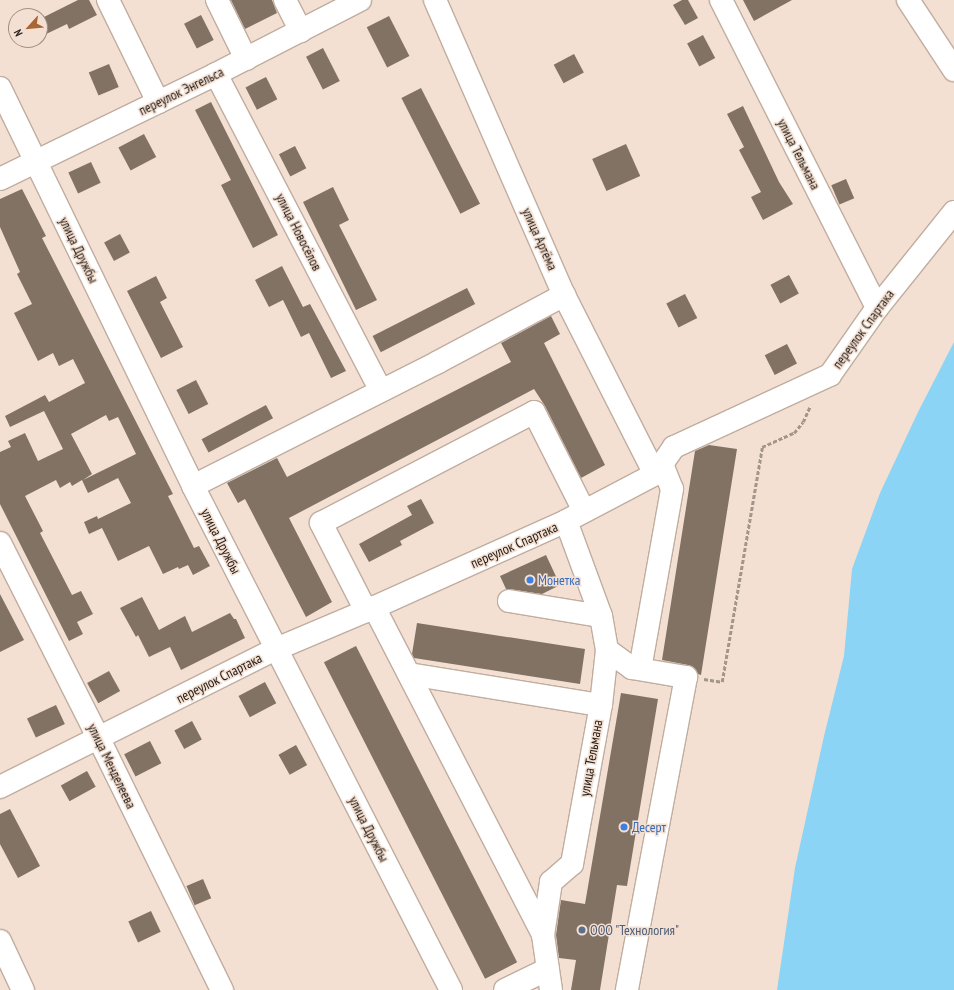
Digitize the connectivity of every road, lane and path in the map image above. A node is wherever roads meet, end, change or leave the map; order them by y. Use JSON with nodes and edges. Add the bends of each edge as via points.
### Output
{"nodes":[{"id":1,"x":108,"y":0,"type":"edge"},
{"id":2,"x":217,"y":0,"type":"edge"},
{"id":3,"x":285,"y":0,"type":"edge"},
{"id":4,"x":360,"y":0,"type":"edge"},
{"id":5,"x":435,"y":0,"type":"edge"},
{"id":6,"x":721,"y":0,"type":"edge"},
{"id":7,"x":908,"y":0,"type":"edge"},
{"id":8,"x":300,"y":30,"type":"junction"},
{"id":9,"x":246,"y":58,"type":"junction"},
{"id":10,"x":954,"y":70,"type":"edge"},
{"id":11,"x":216,"y":74,"type":"junction"},
{"id":12,"x":0,"y":88,"type":"edge"},
{"id":13,"x":158,"y":102,"type":"junction"},
{"id":14,"x":36,"y":161,"type":"junction"},
{"id":15,"x":0,"y":179,"type":"edge"},
{"id":16,"x":954,"y":212,"type":"edge"},
{"id":17,"x":564,"y":295,"type":"junction"},
{"id":18,"x":877,"y":308,"type":"junction"},
{"id":19,"x":819,"y":380,"type":"junction"},
{"id":20,"x":381,"y":391,"type":"junction"},
{"id":21,"x":658,"y":469,"type":"junction"},
{"id":22,"x":193,"y":486,"type":"junction"},
{"id":23,"x":575,"y":516,"type":"junction"},
{"id":24,"x":0,"y":543,"type":"edge"},
{"id":25,"x":509,"y":601,"type":"dead end"},
{"id":26,"x":370,"y":609,"type":"junction"},
{"id":27,"x":600,"y":616,"type":"junction"},
{"id":28,"x":276,"y":649,"type":"junction"},
{"id":29,"x":607,"y":650,"type":"junction"},
{"id":30,"x":640,"y":670,"type":"junction"},
{"id":31,"x":409,"y":674,"type":"junction"},
{"id":32,"x":686,"y":677,"type":"junction"},
{"id":33,"x":601,"y":704,"type":"junction"},
{"id":34,"x":99,"y":739,"type":"junction"},
{"id":35,"x":0,"y":787,"type":"edge"},
{"id":36,"x":543,"y":935,"type":"junction"},
{"id":37,"x":0,"y":941,"type":"edge"},
{"id":38,"x":549,"y":980,"type":"edge"},
{"id":39,"x":23,"y":990,"type":"edge"},
{"id":40,"x":222,"y":990,"type":"edge"},
{"id":41,"x":451,"y":990,"type":"edge"},
{"id":42,"x":504,"y":990,"type":"edge"},
{"id":43,"x":627,"y":990,"type":"edge"}],
"edges":[{"from":1,"to":13,"type":"street"},
{"from":2,"to":9,"type":"street"},
{"from":3,"to":8,"type":"street"},
{"from":4,"to":8,"type":"street","name":"переулок Энгельса"},
{"from":5,"to":17,"type":"street","name":"улица Артёма"},
{"from":6,"to":18,"type":"street","name":"улица Тельмана"},
{"from":7,"to":10,"type":"street"},
{"from":8,"to":9,"type":"street","name":"переулок Энгельса"},
{"from":9,"to":11,"type":"street","name":"переулок Энгельса"},
{"from":11,"to":13,"type":"street","name":"переулок Энгельса"},
{"from":11,"to":20,"type":"street","name":"улица Новосёлов"},
{"from":12,"to":14,"type":"street","name":"улица Дружбы"},
{"from":13,"to":14,"type":"street","name":"переулок Энгельса"},
{"from":14,"to":15,"type":"street","name":"переулок Энгельса"},
{"from":14,"to":22,"type":"street","name":"улица Дружбы"},
{"from":16,"to":18,"type":"street","name":"переулок Спартака"},
{"from":17,"to":20,"type":"street"},
{"from":17,"to":21,"type":"street","name":"улица Артёма"},
{"from":18,"to":19,"type":"street","name":"переулок Спартака","via":[[830,375]]},
{"from":19,"to":21,"type":"street","name":"переулок Спартака","via":[[674,447]]},
{"from":19,"to":32,"type":"path","via":[[804,422],[794,433],[762,447],[722,682]]},
{"from":20,"to":22,"type":"street"},
{"from":21,"to":23,"type":"street","name":"переулок Спартака"},
{"from":21,"to":30,"type":"street","name":"улица Артёма","via":[[672,489]]},
{"from":22,"to":28,"type":"street","name":"улица Дружбы"},
{"from":23,"to":26,"type":"street","name":"переулок Спартака"},
{"from":23,"to":26,"type":"street","name":"улица Тельмана","via":[[534,412],[321,523]]},
{"from":23,"to":27,"type":"street","name":"улица Тельмана"},
{"from":24,"to":34,"type":"street","name":"улица Менделеева"},
{"from":25,"to":27,"type":"street"},
{"from":26,"to":28,"type":"street","name":"переулок Спартака"},
{"from":26,"to":31,"type":"street"},
{"from":27,"to":29,"type":"street","name":"улица Тельмана"},
{"from":28,"to":34,"type":"street","name":"переулок Спартака"},
{"from":28,"to":41,"type":"street","name":"улица Дружбы"},
{"from":29,"to":30,"type":"street","via":[[632,668]]},
{"from":29,"to":33,"type":"street","name":"улица Тельмана"},
{"from":30,"to":32,"type":"street"},
{"from":31,"to":33,"type":"street"},
{"from":31,"to":36,"type":"street"},
{"from":32,"to":43,"type":"street"},
{"from":33,"to":36,"type":"street","name":"улица Тельмана","via":[[572,864],[551,882]]},
{"from":34,"to":35,"type":"street","name":"переулок Спартака"},
{"from":34,"to":40,"type":"street","name":"улица Менделеева"},
{"from":36,"to":38,"type":"street","name":"улица Тельмана"},
{"from":37,"to":39,"type":"street"},
{"from":38,"to":42,"type":"street"}]}
